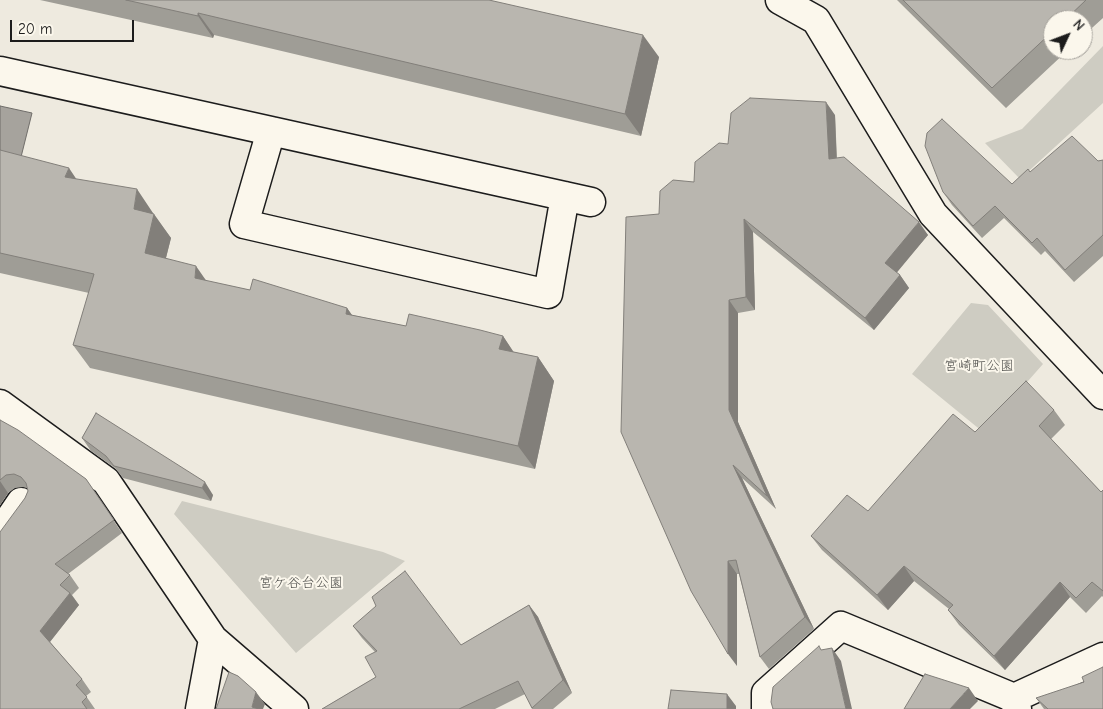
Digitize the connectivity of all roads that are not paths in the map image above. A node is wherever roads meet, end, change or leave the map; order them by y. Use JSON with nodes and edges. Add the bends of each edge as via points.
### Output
{"nodes":[{"id":1,"x":780,"y":0,"type":"edge"},
{"id":2,"x":0,"y":71,"type":"edge"},
{"id":3,"x":271,"y":131,"type":"junction"},
{"id":4,"x":1103,"y":395,"type":"edge"},
{"id":5,"x":0,"y":404,"type":"edge"},
{"id":6,"x":21,"y":502,"type":"edge"},
{"id":7,"x":0,"y":533,"type":"edge"},
{"id":8,"x":213,"y":639,"type":"junction"},
{"id":9,"x":1103,"y":657,"type":"edge"},
{"id":10,"x":1016,"y":704,"type":"edge"},
{"id":11,"x":200,"y":709,"type":"edge"},
{"id":12,"x":294,"y":709,"type":"edge"},
{"id":13,"x":766,"y":709,"type":"edge"}],
"edges":[{"from":1,"to":4,"type":"street","via":[[816,20],[932,214],[1049,323]]},
{"from":2,"to":3,"type":"street"},
{"from":3,"to":3,"type":"street","via":[[578,199],[548,294],[244,224]]},
{"from":5,"to":8,"type":"street","via":[[106,481]]},
{"from":6,"to":7,"type":"street"},
{"from":8,"to":11,"type":"street"},
{"from":8,"to":12,"type":"street"},
{"from":9,"to":10,"type":"street"},
{"from":10,"to":13,"type":"street","via":[[841,626],[766,693]]}]}
